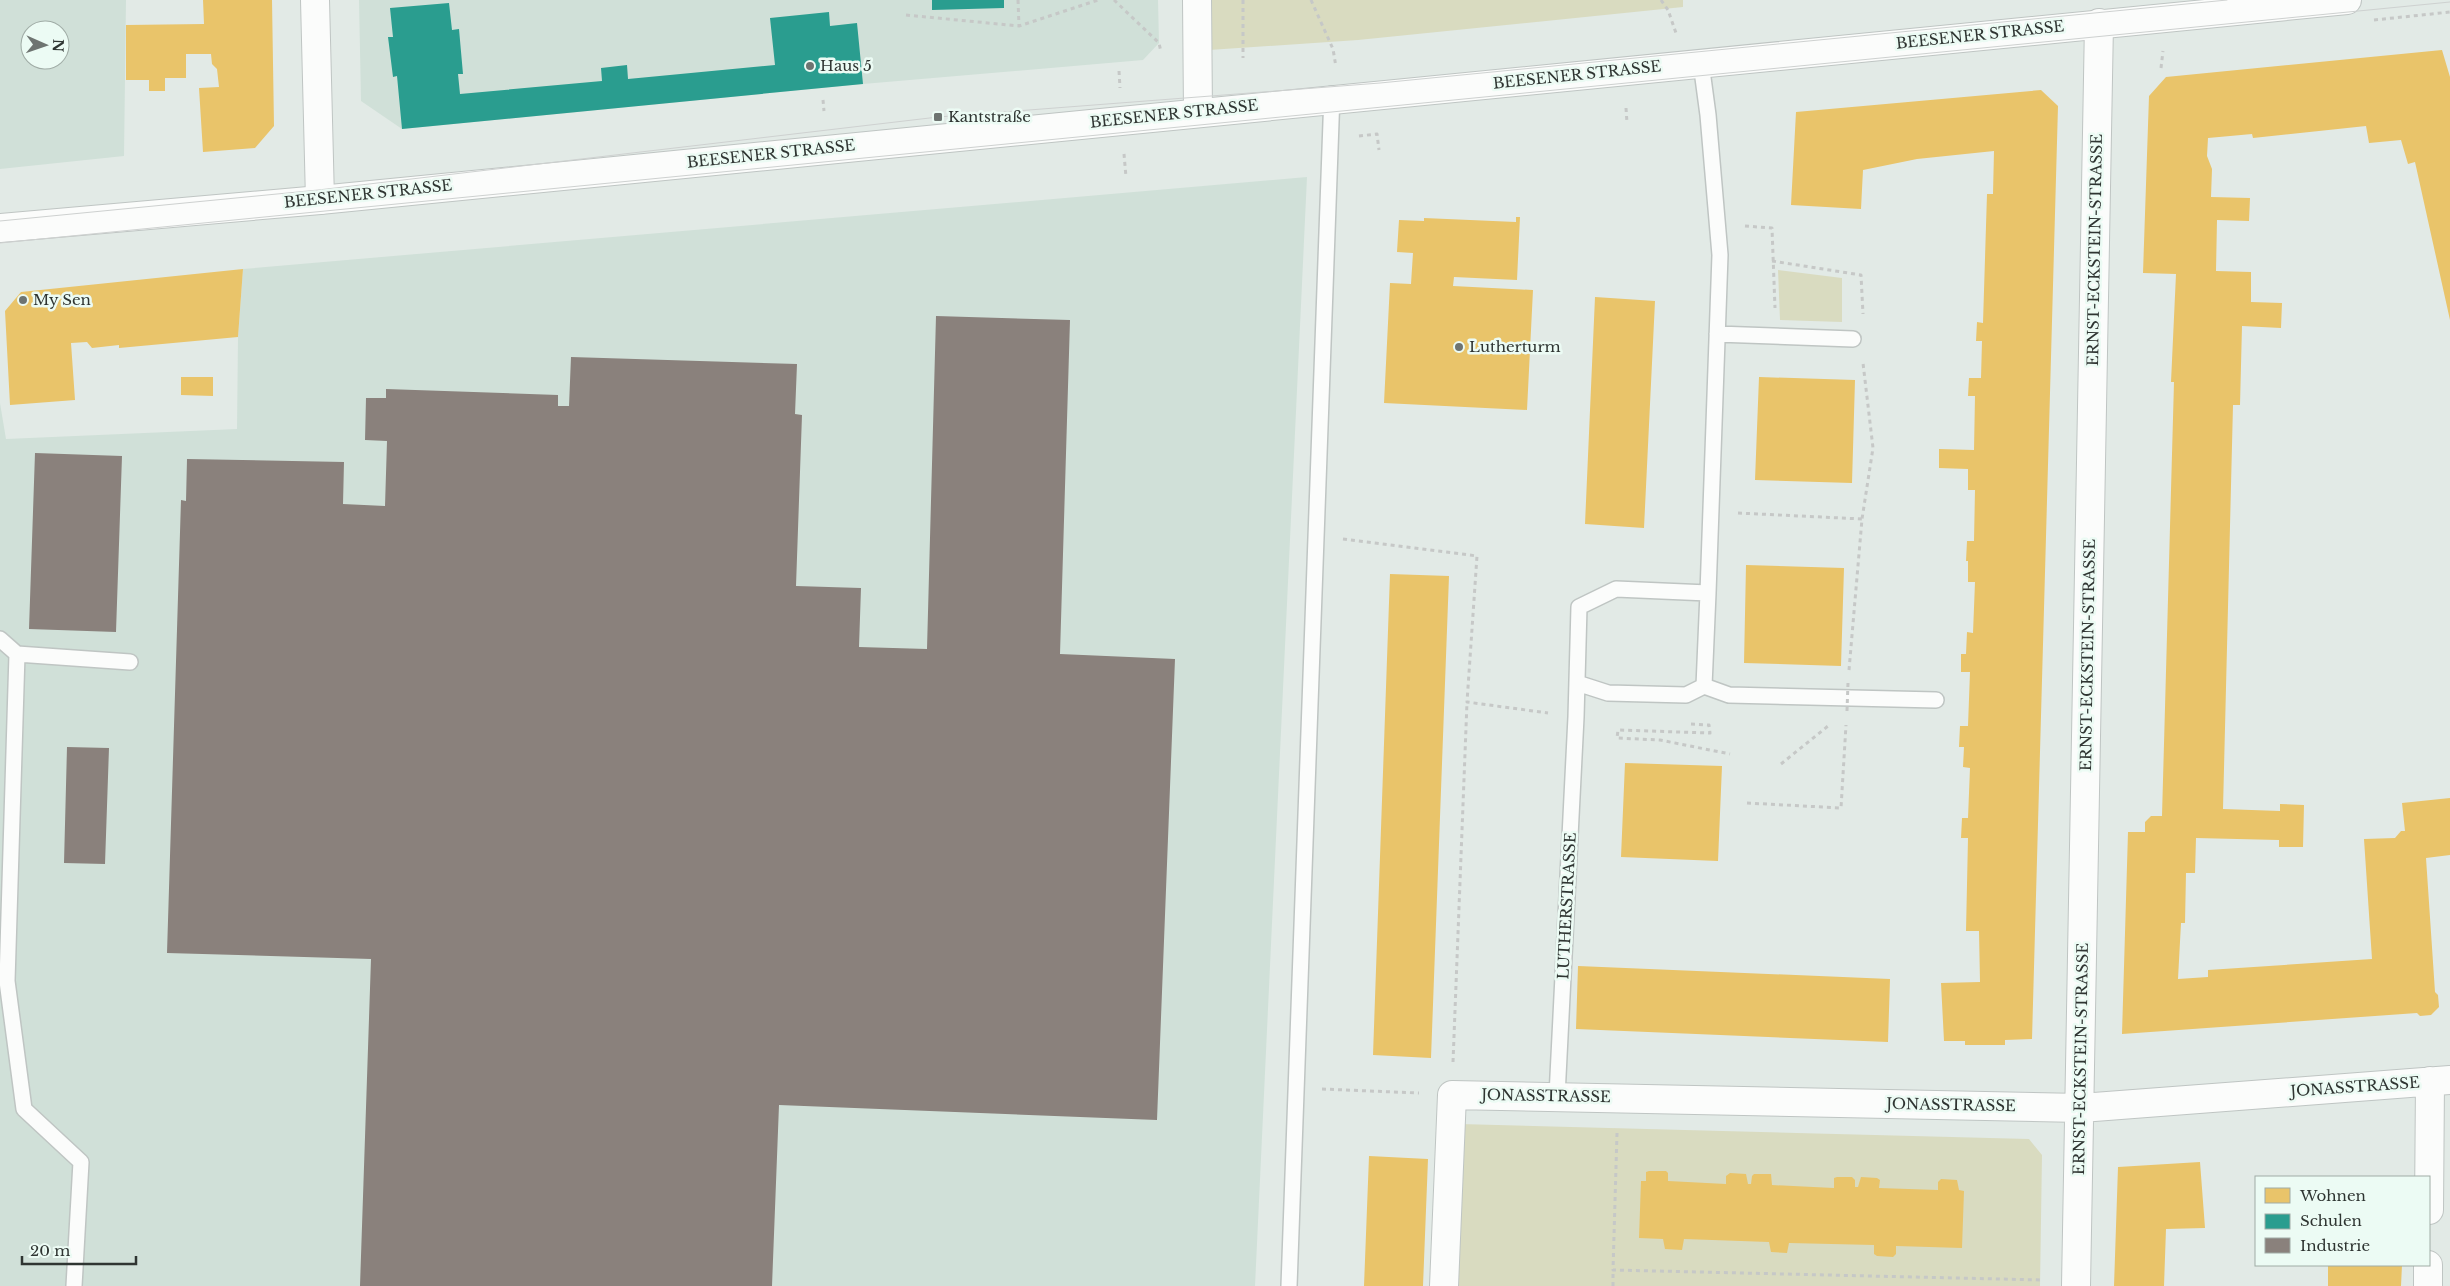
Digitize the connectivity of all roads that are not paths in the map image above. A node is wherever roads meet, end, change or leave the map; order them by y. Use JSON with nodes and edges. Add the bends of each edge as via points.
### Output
{"nodes":[{"id":1,"x":315,"y":0,"type":"edge"},
{"id":2,"x":1197,"y":0,"type":"edge"},
{"id":3,"x":2347,"y":0,"type":"edge"},
{"id":4,"x":2099,"y":23,"type":"junction"},
{"id":5,"x":1701,"y":62,"type":"junction"},
{"id":6,"x":1332,"y":93,"type":"junction"},
{"id":7,"x":1198,"y":112,"type":"junction"},
{"id":8,"x":320,"y":200,"type":"junction"},
{"id":9,"x":0,"y":228,"type":"edge"},
{"id":10,"x":1717,"y":334,"type":"junction"},
{"id":11,"x":1853,"y":339,"type":"dead end"},
{"id":12,"x":1708,"y":593,"type":"junction"},
{"id":13,"x":0,"y":639,"type":"edge"},
{"id":14,"x":18,"y":654,"type":"junction"},
{"id":15,"x":130,"y":662,"type":"dead end"},
{"id":16,"x":1577,"y":683,"type":"junction"},
{"id":17,"x":1704,"y":686,"type":"junction"},
{"id":18,"x":1936,"y":700,"type":"dead end"},
{"id":19,"x":5,"y":994,"type":"edge"},
{"id":20,"x":2440,"y":1081,"type":"edge"},
{"id":21,"x":1557,"y":1096,"type":"junction"},
{"id":22,"x":2080,"y":1108,"type":"junction"},
{"id":23,"x":2430,"y":1198,"type":"edge"},
{"id":24,"x":2428,"y":1266,"type":"edge"},
{"id":25,"x":2076,"y":1283,"type":"edge"},
{"id":26,"x":74,"y":1286,"type":"edge"},
{"id":27,"x":1289,"y":1286,"type":"edge"},
{"id":28,"x":1444,"y":1286,"type":"edge"},
{"id":29,"x":2428,"y":1286,"type":"edge"}],
"edges":[{"from":1,"to":8,"type":"street"},
{"from":2,"to":7,"type":"street"},
{"from":3,"to":4,"type":"street","name":"BEESENER STRASSE"},
{"from":4,"to":5,"type":"street","name":"BEESENER STRASSE"},
{"from":4,"to":22,"type":"street","name":"ERNST-ECKSTEIN-STRASSE"},
{"from":5,"to":6,"type":"street","name":"BEESENER STRASSE"},
{"from":5,"to":10,"type":"lane","via":[[1720,255]]},
{"from":6,"to":7,"type":"street","name":"BEESENER STRASSE"},
{"from":6,"to":27,"type":"lane"},
{"from":7,"to":8,"type":"street","name":"BEESENER STRASSE"},
{"from":8,"to":9,"type":"street","name":"BEESENER STRASSE"},
{"from":10,"to":11,"type":"lane"},
{"from":10,"to":12,"type":"lane"},
{"from":12,"to":16,"type":"lane","name":"LUTHERSTRASSE","via":[[1616,588],[1579,607]]},
{"from":12,"to":17,"type":"lane"},
{"from":13,"to":14,"type":"lane"},
{"from":14,"to":15,"type":"lane"},
{"from":14,"to":19,"type":"lane"},
{"from":16,"to":17,"type":"lane","via":[[1608,693],[1686,695]]},
{"from":16,"to":21,"type":"lane","name":"LUTHERSTRASSE"},
{"from":17,"to":18,"type":"lane","via":[[1729,695]]},
{"from":19,"to":26,"type":"lane","via":[[24,1109],[82,1162]]},
{"from":20,"to":22,"type":"street","name":"JONASSTRASSE"},
{"from":20,"to":23,"type":"street"},
{"from":21,"to":22,"type":"street","name":"JONASSTRASSE"},
{"from":21,"to":28,"type":"street","name":"JONASSTRASSE","via":[[1452,1095]]},
{"from":22,"to":25,"type":"street","name":"ERNST-ECKSTEIN-STRASSE"},
{"from":24,"to":29,"type":"street"}]}
